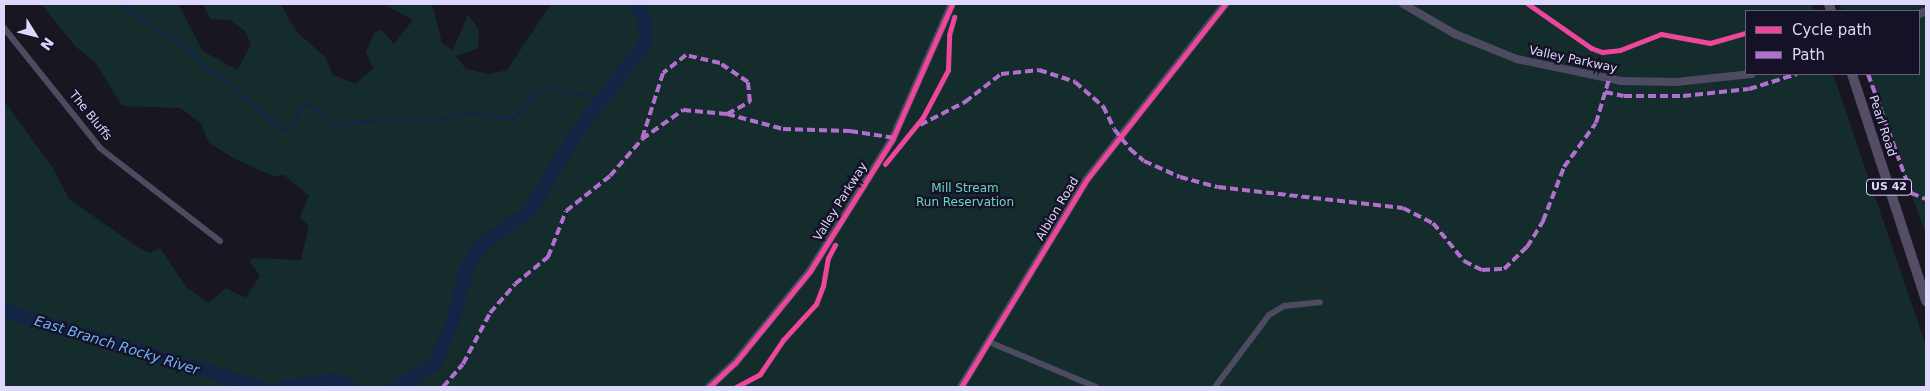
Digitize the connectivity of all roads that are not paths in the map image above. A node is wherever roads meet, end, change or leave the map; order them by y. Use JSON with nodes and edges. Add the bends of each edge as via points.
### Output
{"nodes":[{"id":1,"x":952,"y":4,"type":"edge"},
{"id":2,"x":1224,"y":4,"type":"edge"},
{"id":3,"x":1403,"y":4,"type":"edge"},
{"id":4,"x":4,"y":28,"type":"edge"},
{"id":5,"x":1745,"y":75,"type":"edge"},
{"id":6,"x":1852,"y":75,"type":"edge"},
{"id":7,"x":220,"y":241,"type":"dead end"},
{"id":8,"x":1926,"y":301,"type":"edge"},
{"id":9,"x":1320,"y":302,"type":"dead end"},
{"id":10,"x":989,"y":342,"type":"junction"},
{"id":11,"x":709,"y":387,"type":"edge"},
{"id":12,"x":961,"y":387,"type":"edge"},
{"id":13,"x":1096,"y":387,"type":"edge"},
{"id":14,"x":1215,"y":387,"type":"edge"}],
"edges":[{"from":1,"to":11,"type":"street","name":"Valley Parkway","via":[[892,140],[810,271],[735,363]]},
{"from":2,"to":10,"type":"street","name":"Albion Road","via":[[1087,179]]},
{"from":3,"to":5,"type":"street","name":"Valley Parkway","via":[[1455,34],[1517,59],[1621,81],[1676,82]]},
{"from":4,"to":7,"type":"street","name":"The Bluffs","via":[[100,148]]},
{"from":6,"to":8,"type":"main road","name":"Pearl Road","number":"US 42"},
{"from":9,"to":14,"type":"street","via":[[1284,306],[1269,315]]},
{"from":10,"to":12,"type":"street","name":"Albion Road"},
{"from":10,"to":13,"type":"street"}]}
